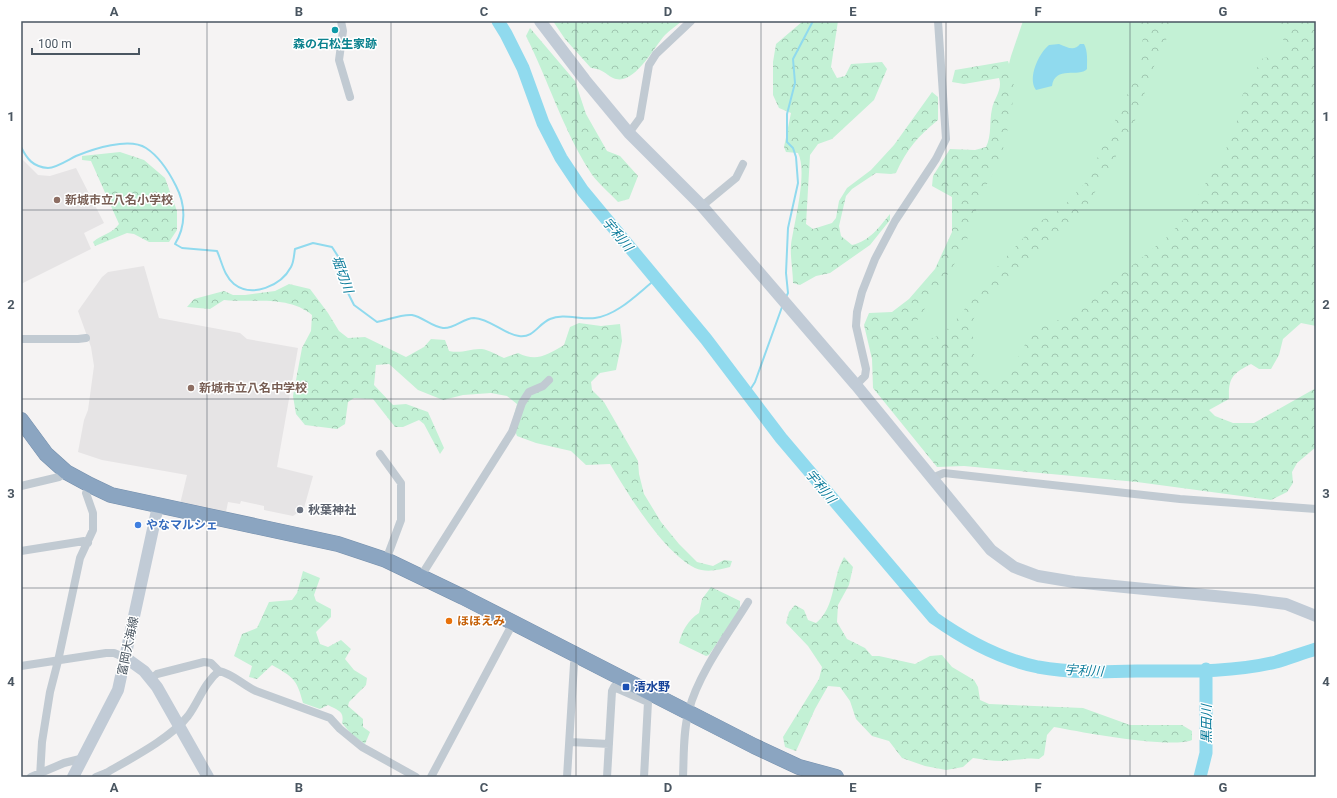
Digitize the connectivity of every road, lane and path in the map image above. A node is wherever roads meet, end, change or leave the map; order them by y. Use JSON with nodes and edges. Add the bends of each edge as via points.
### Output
{"nodes":[{"id":1,"x":341,"y":21,"type":"edge"},
{"id":2,"x":540,"y":21,"type":"edge"},
{"id":3,"x":691,"y":21,"type":"edge"},
{"id":4,"x":938,"y":21,"type":"edge"},
{"id":5,"x":350,"y":96,"type":"dead end"},
{"id":6,"x":630,"y":133,"type":"junction"},
{"id":7,"x":743,"y":164,"type":"dead end"},
{"id":8,"x":702,"y":206,"type":"junction"},
{"id":9,"x":86,"y":338,"type":"dead end"},
{"id":10,"x":21,"y":339,"type":"edge"},
{"id":11,"x":549,"y":380,"type":"dead end"},
{"id":12,"x":856,"y":384,"type":"junction"},
{"id":13,"x":23,"y":426,"type":"edge"},
{"id":14,"x":380,"y":454,"type":"dead end"},
{"id":15,"x":66,"y":472,"type":"junction"},
{"id":16,"x":932,"y":478,"type":"junction"},
{"id":17,"x":90,"y":485,"type":"junction"},
{"id":18,"x":21,"y":486,"type":"edge"},
{"id":19,"x":158,"y":506,"type":"junction"},
{"id":20,"x":1316,"y":509,"type":"edge"},
{"id":21,"x":88,"y":543,"type":"junction"},
{"id":22,"x":21,"y":551,"type":"edge"},
{"id":23,"x":386,"y":560,"type":"junction"},
{"id":24,"x":421,"y":576,"type":"junction"},
{"id":25,"x":748,"y":602,"type":"dead end"},
{"id":26,"x":1315,"y":613,"type":"edge"},
{"id":27,"x":513,"y":623,"type":"junction"},
{"id":28,"x":576,"y":656,"type":"junction"},
{"id":29,"x":126,"y":658,"type":"junction"},
{"id":30,"x":58,"y":661,"type":"junction"},
{"id":31,"x":21,"y":666,"type":"edge"},
{"id":32,"x":219,"y":671,"type":"junction"},
{"id":33,"x":151,"y":679,"type":"junction"},
{"id":34,"x":688,"y":711,"type":"junction"},
{"id":35,"x":179,"y":725,"type":"junction"},
{"id":36,"x":570,"y":742,"type":"junction"},
{"id":37,"x":609,"y":744,"type":"junction"},
{"id":38,"x":84,"y":758,"type":"junction"},
{"id":39,"x":40,"y":775,"type":"edge"},
{"id":40,"x":31,"y":777,"type":"edge"},
{"id":41,"x":73,"y":777,"type":"edge"},
{"id":42,"x":96,"y":777,"type":"edge"},
{"id":43,"x":208,"y":777,"type":"edge"},
{"id":44,"x":416,"y":777,"type":"edge"},
{"id":45,"x":431,"y":777,"type":"edge"},
{"id":46,"x":567,"y":777,"type":"edge"},
{"id":47,"x":607,"y":777,"type":"edge"},
{"id":48,"x":644,"y":777,"type":"edge"},
{"id":49,"x":683,"y":777,"type":"edge"},
{"id":50,"x":836,"y":777,"type":"edge"}],
"edges":[{"from":1,"to":5,"type":"street","via":[[343,31],[339,60]]},
{"from":2,"to":6,"type":"street"},
{"from":3,"to":6,"type":"street","via":[[656,54],[650,65],[640,118]]},
{"from":4,"to":12,"type":"street","via":[[946,138],[936,159],[895,221],[875,259],[862,292],[856,326],[866,369],[865,376]]},
{"from":6,"to":8,"type":"street"},
{"from":7,"to":8,"type":"street","via":[[736,178]]},
{"from":8,"to":12,"type":"street"},
{"from":9,"to":10,"type":"street"},
{"from":11,"to":24,"type":"street","via":[[543,386],[529,392],[522,402],[512,432]]},
{"from":12,"to":16,"type":"street"},
{"from":13,"to":15,"type":"highway","via":[[46,454]]},
{"from":14,"to":23,"type":"street","via":[[401,482],[401,520]]},
{"from":15,"to":17,"type":"highway"},
{"from":15,"to":18,"type":"street","via":[[59,477]]},
{"from":16,"to":20,"type":"street","via":[[944,473],[1180,499]]},
{"from":16,"to":26,"type":"street","via":[[991,550],[1014,566],[1038,576],[1286,604]]},
{"from":17,"to":19,"type":"highway","via":[[111,495]]},
{"from":17,"to":21,"type":"street","via":[[86,493],[93,513],[93,530]]},
{"from":19,"to":23,"type":"highway","via":[[338,544]]},
{"from":19,"to":29,"type":"street","name":"富岡大海線"},
{"from":21,"to":22,"type":"street","via":[[84,541]]},
{"from":21,"to":30,"type":"street","via":[[80,558]]},
{"from":23,"to":24,"type":"highway"},
{"from":24,"to":27,"type":"highway"},
{"from":25,"to":34,"type":"street","via":[[711,661]]},
{"from":27,"to":28,"type":"highway"},
{"from":27,"to":45,"type":"street"},
{"from":28,"to":34,"type":"highway"},
{"from":28,"to":36,"type":"street"},
{"from":29,"to":30,"type":"street","via":[[114,653]]},
{"from":29,"to":33,"type":"street"},
{"from":29,"to":38,"type":"street","name":"富岡大海線","via":[[118,690]]},
{"from":30,"to":31,"type":"street"},
{"from":30,"to":39,"type":"street","via":[[45,715]]},
{"from":32,"to":33,"type":"street","via":[[211,663],[204,662],[158,674]]},
{"from":32,"to":35,"type":"street","via":[[205,688],[188,717]]},
{"from":32,"to":44,"type":"street","via":[[227,672],[256,691],[330,718],[362,747]]},
{"from":33,"to":35,"type":"street"},
{"from":34,"to":49,"type":"street"},
{"from":34,"to":50,"type":"highway","via":[[799,767]]},
{"from":35,"to":42,"type":"street","via":[[153,744]]},
{"from":35,"to":43,"type":"street"},
{"from":36,"to":37,"type":"street"},
{"from":36,"to":46,"type":"street"},
{"from":37,"to":47,"type":"street"},
{"from":37,"to":48,"type":"street","via":[[614,687],[648,702]]},
{"from":38,"to":39,"type":"street","via":[[64,763]]},
{"from":38,"to":41,"type":"street","name":"富岡大海線"},
{"from":39,"to":40,"type":"street"}]}
